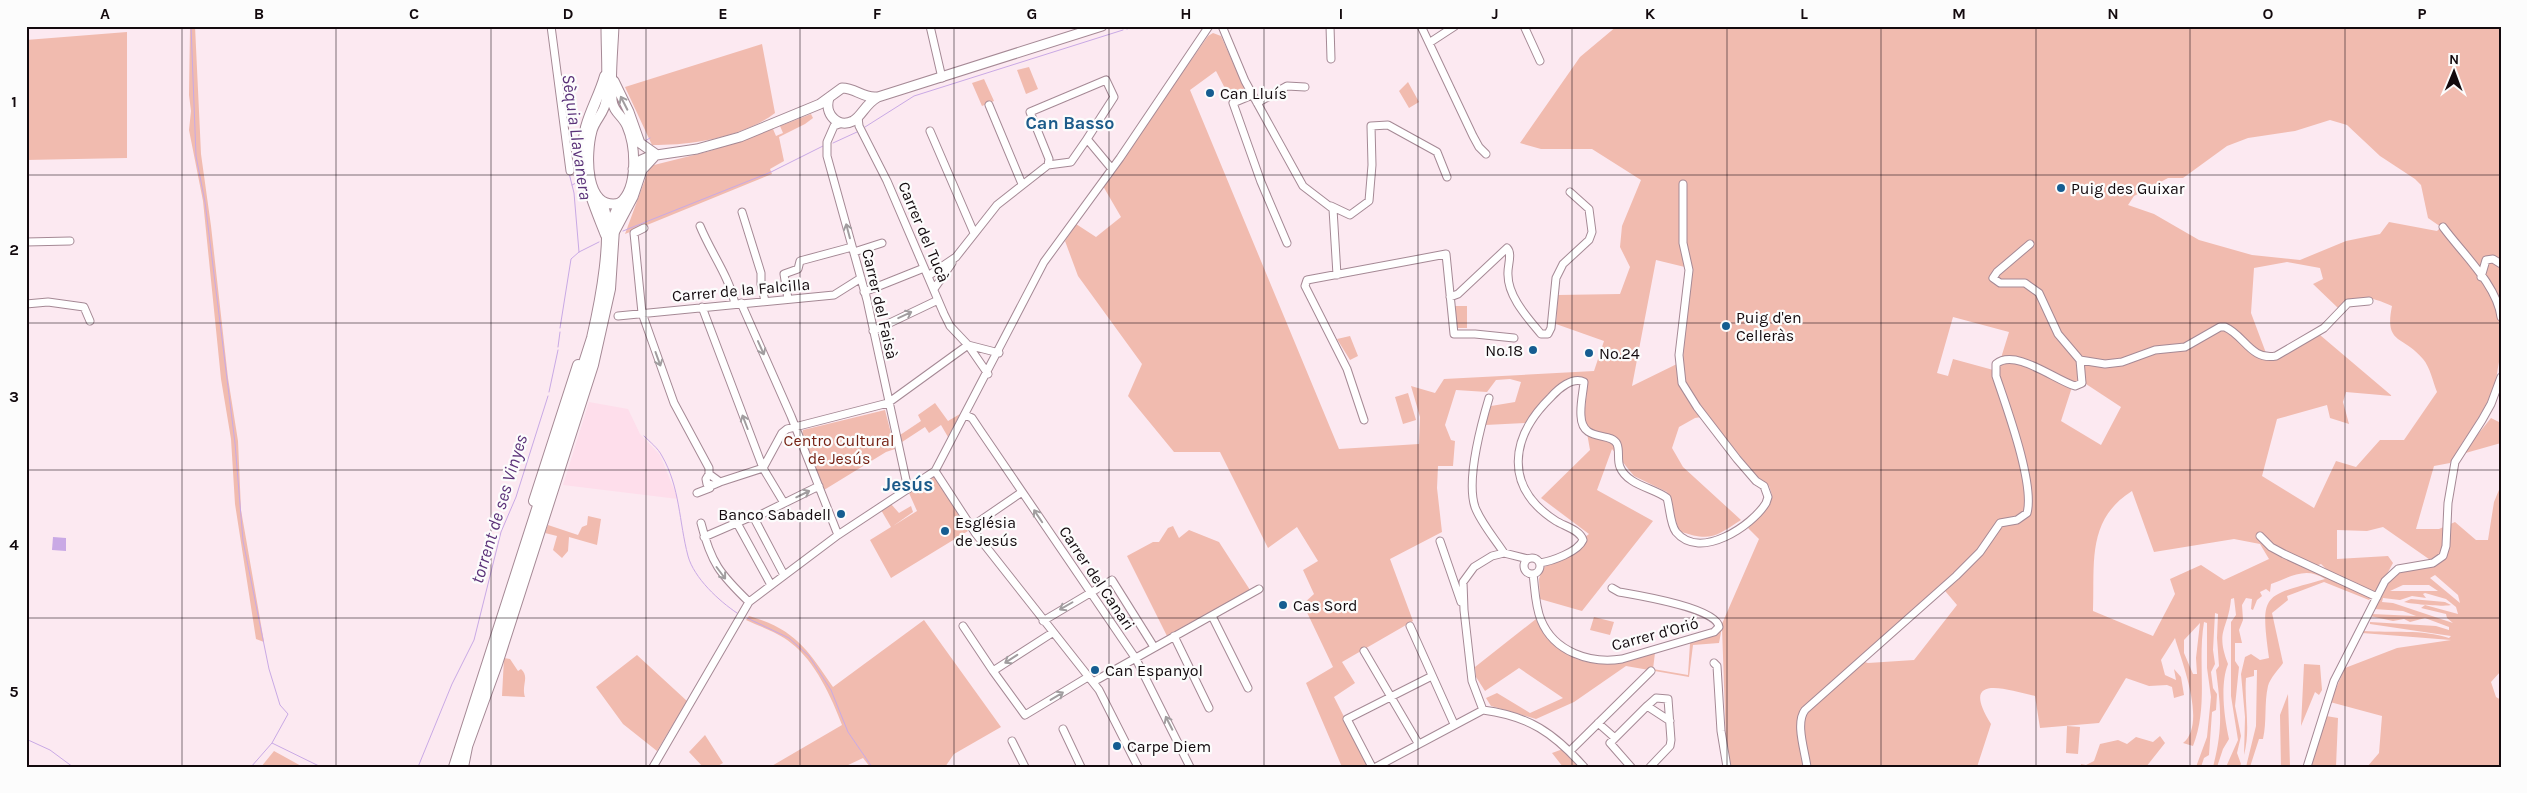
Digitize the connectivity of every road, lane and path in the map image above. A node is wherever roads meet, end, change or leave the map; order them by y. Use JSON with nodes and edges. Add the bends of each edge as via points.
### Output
{"nodes":[{"id":1,"x":551,"y":26,"type":"edge"},
{"id":2,"x":606,"y":26,"type":"edge"},
{"id":3,"x":614,"y":26,"type":"edge"},
{"id":4,"x":930,"y":26,"type":"edge"},
{"id":5,"x":1330,"y":26,"type":"edge"},
{"id":6,"x":1421,"y":26,"type":"edge"},
{"id":7,"x":1455,"y":26,"type":"edge"},
{"id":8,"x":1524,"y":26,"type":"edge"},
{"id":9,"x":1098,"y":27,"type":"edge"},
{"id":10,"x":1207,"y":28,"type":"edge"},
{"id":11,"x":1223,"y":30,"type":"edge"},
{"id":12,"x":1429,"y":44,"type":"junction"},
{"id":13,"x":1331,"y":59,"type":"dead end"},
{"id":14,"x":1540,"y":61,"type":"dead end"},
{"id":15,"x":609,"y":76,"type":"junction"},
{"id":16,"x":942,"y":78,"type":"junction"},
{"id":17,"x":1305,"y":87,"type":"dead end"},
{"id":18,"x":857,"y":94,"type":"junction"},
{"id":19,"x":1252,"y":95,"type":"junction"},
{"id":20,"x":878,"y":97,"type":"junction"},
{"id":21,"x":829,"y":98,"type":"junction"},
{"id":22,"x":1256,"y":103,"type":"junction"},
{"id":23,"x":990,"y":105,"type":"dead end"},
{"id":24,"x":814,"y":107,"type":"junction"},
{"id":25,"x":618,"y":115,"type":"junction"},
{"id":26,"x":600,"y":116,"type":"junction"},
{"id":27,"x":845,"y":119,"type":"junction"},
{"id":28,"x":930,"y":130,"type":"dead end"},
{"id":29,"x":1087,"y":139,"type":"junction"},
{"id":30,"x":632,"y":143,"type":"junction"},
{"id":31,"x":1486,"y":154,"type":"dead end"},
{"id":32,"x":657,"y":155,"type":"junction"},
{"id":33,"x":1048,"y":165,"type":"junction"},
{"id":34,"x":633,"y":169,"type":"junction"},
{"id":35,"x":1112,"y":169,"type":"junction"},
{"id":36,"x":570,"y":171,"type":"dead end"},
{"id":37,"x":1447,"y":177,"type":"dead end"},
{"id":38,"x":1022,"y":184,"type":"junction"},
{"id":39,"x":1683,"y":184,"type":"dead end"},
{"id":40,"x":1570,"y":192,"type":"dead end"},
{"id":41,"x":601,"y":202,"type":"junction"},
{"id":42,"x":620,"y":203,"type":"junction"},
{"id":43,"x":1330,"y":205,"type":"junction"},
{"id":44,"x":742,"y":212,"type":"dead end"},
{"id":45,"x":700,"y":226,"type":"dead end"},
{"id":46,"x":2443,"y":227,"type":"dead end"},
{"id":47,"x":644,"y":228,"type":"dead end"},
{"id":48,"x":974,"y":233,"type":"junction"},
{"id":49,"x":610,"y":234,"type":"junction"},
{"id":50,"x":70,"y":241,"type":"dead end"},
{"id":51,"x":26,"y":242,"type":"edge"},
{"id":52,"x":882,"y":243,"type":"dead end"},
{"id":53,"x":1287,"y":243,"type":"dead end"},
{"id":54,"x":2030,"y":244,"type":"dead end"},
{"id":55,"x":853,"y":250,"type":"junction"},
{"id":56,"x":956,"y":257,"type":"junction"},
{"id":57,"x":2501,"y":264,"type":"edge"},
{"id":58,"x":924,"y":268,"type":"junction"},
{"id":59,"x":1337,"y":275,"type":"junction"},
{"id":60,"x":928,"y":276,"type":"junction"},
{"id":61,"x":2481,"y":277,"type":"junction"},
{"id":62,"x":861,"y":278,"type":"junction"},
{"id":63,"x":934,"y":289,"type":"junction"},
{"id":64,"x":864,"y":292,"type":"junction"},
{"id":65,"x":1450,"y":297,"type":"junction"},
{"id":66,"x":788,"y":299,"type":"junction"},
{"id":67,"x":938,"y":300,"type":"junction"},
{"id":68,"x":765,"y":301,"type":"junction"},
{"id":69,"x":2369,"y":301,"type":"dead end"},
{"id":70,"x":26,"y":304,"type":"edge"},
{"id":71,"x":738,"y":304,"type":"junction"},
{"id":72,"x":702,"y":307,"type":"junction"},
{"id":73,"x":642,"y":313,"type":"junction"},
{"id":74,"x":618,"y":316,"type":"dead end"},
{"id":75,"x":2501,"y":317,"type":"edge"},
{"id":76,"x":90,"y":321,"type":"dead end"},
{"id":77,"x":872,"y":331,"type":"junction"},
{"id":78,"x":1514,"y":338,"type":"dead end"},
{"id":79,"x":968,"y":345,"type":"junction"},
{"id":80,"x":999,"y":353,"type":"junction"},
{"id":81,"x":2080,"y":360,"type":"junction"},
{"id":82,"x":988,"y":374,"type":"junction"},
{"id":83,"x":2501,"y":377,"type":"edge"},
{"id":84,"x":1489,"y":398,"type":"dead end"},
{"id":85,"x":888,"y":403,"type":"junction"},
{"id":86,"x":966,"y":415,"type":"junction"},
{"id":87,"x":1364,"y":420,"type":"dead end"},
{"id":88,"x":795,"y":426,"type":"junction"},
{"id":89,"x":762,"y":468,"type":"junction"},
{"id":90,"x":935,"y":471,"type":"junction"},
{"id":91,"x":709,"y":474,"type":"junction"},
{"id":92,"x":720,"y":482,"type":"junction"},
{"id":93,"x":710,"y":486,"type":"junction"},
{"id":94,"x":819,"y":486,"type":"junction"},
{"id":95,"x":908,"y":489,"type":"junction"},
{"id":96,"x":1022,"y":492,"type":"junction"},
{"id":97,"x":697,"y":493,"type":"dead end"},
{"id":98,"x":784,"y":503,"type":"junction"},
{"id":99,"x":754,"y":518,"type":"junction"},
{"id":100,"x":701,"y":523,"type":"dead end"},
{"id":101,"x":737,"y":523,"type":"junction"},
{"id":102,"x":971,"y":527,"type":"junction"},
{"id":103,"x":838,"y":535,"type":"junction"},
{"id":104,"x":2260,"y":536,"type":"dead end"},
{"id":105,"x":704,"y":537,"type":"junction"},
{"id":106,"x":1440,"y":541,"type":"dead end"},
{"id":107,"x":1504,"y":553,"type":"junction"},
{"id":108,"x":1528,"y":559,"type":"junction"},
{"id":109,"x":1540,"y":563,"type":"junction"},
{"id":110,"x":1533,"y":574,"type":"junction"},
{"id":111,"x":784,"y":575,"type":"junction"},
{"id":112,"x":771,"y":585,"type":"junction"},
{"id":113,"x":1612,"y":588,"type":"dead end"},
{"id":114,"x":1259,"y":589,"type":"dead end"},
{"id":115,"x":1090,"y":592,"type":"junction"},
{"id":116,"x":2377,"y":597,"type":"junction"},
{"id":117,"x":749,"y":602,"type":"junction"},
{"id":118,"x":1464,"y":610,"type":"junction"},
{"id":119,"x":1212,"y":616,"type":"junction"},
{"id":120,"x":1043,"y":621,"type":"junction"},
{"id":121,"x":963,"y":626,"type":"dead end"},
{"id":122,"x":1410,"y":626,"type":"dead end"},
{"id":123,"x":1052,"y":633,"type":"junction"},
{"id":124,"x":1174,"y":636,"type":"junction"},
{"id":125,"x":1154,"y":647,"type":"junction"},
{"id":126,"x":1364,"y":651,"type":"dead end"},
{"id":127,"x":1135,"y":658,"type":"junction"},
{"id":128,"x":1714,"y":664,"type":"dead end"},
{"id":129,"x":993,"y":671,"type":"junction"},
{"id":130,"x":1651,"y":671,"type":"dead end"},
{"id":131,"x":1432,"y":676,"type":"junction"},
{"id":132,"x":1091,"y":680,"type":"junction"},
{"id":133,"x":1248,"y":688,"type":"dead end"},
{"id":134,"x":1391,"y":697,"type":"junction"},
{"id":135,"x":1476,"y":698,"type":"junction"},
{"id":136,"x":1647,"y":706,"type":"junction"},
{"id":137,"x":1209,"y":708,"type":"dead end"},
{"id":138,"x":1483,"y":710,"type":"junction"},
{"id":139,"x":1474,"y":713,"type":"junction"},
{"id":140,"x":1670,"y":721,"type":"junction"},
{"id":141,"x":468,"y":723,"type":"junction"},
{"id":142,"x":1598,"y":723,"type":"junction"},
{"id":143,"x":1454,"y":724,"type":"junction"},
{"id":144,"x":1063,"y":729,"type":"dead end"},
{"id":145,"x":1615,"y":738,"type":"junction"},
{"id":146,"x":1012,"y":740,"type":"dead end"},
{"id":147,"x":1418,"y":743,"type":"junction"},
{"id":148,"x":1570,"y":751,"type":"junction"},
{"id":149,"x":449,"y":767,"type":"edge"},
{"id":150,"x":454,"y":767,"type":"edge"},
{"id":151,"x":461,"y":767,"type":"edge"},
{"id":152,"x":653,"y":767,"type":"edge"},
{"id":153,"x":1025,"y":767,"type":"edge"},
{"id":154,"x":1081,"y":767,"type":"edge"},
{"id":155,"x":1138,"y":767,"type":"edge"},
{"id":156,"x":1190,"y":767,"type":"edge"},
{"id":157,"x":1374,"y":767,"type":"edge"},
{"id":158,"x":1584,"y":767,"type":"edge"},
{"id":159,"x":1631,"y":767,"type":"edge"},
{"id":160,"x":1650,"y":767,"type":"edge"},
{"id":161,"x":1727,"y":767,"type":"edge"},
{"id":162,"x":1806,"y":767,"type":"edge"},
{"id":163,"x":2306,"y":767,"type":"edge"}],
"edges":[{"from":1,"to":36,"type":"street"},
{"from":2,"to":15,"type":"main road"},
{"from":3,"to":15,"type":"main road"},
{"from":4,"to":16,"type":"street"},
{"from":5,"to":13,"type":"street"},
{"from":6,"to":12,"type":"street"},
{"from":7,"to":12,"type":"street"},
{"from":8,"to":14,"type":"street"},
{"from":9,"to":16,"type":"main road"},
{"from":10,"to":11,"type":"street"},
{"from":10,"to":35,"type":"street"},
{"from":11,"to":19,"type":"street"},
{"from":12,"to":31,"type":"street","via":[[1479,148]]},
{"from":15,"to":25,"type":"main road","via":[[612,103]]},
{"from":15,"to":26,"type":"main road"},
{"from":32,"to":15,"type":"main road","one_way":true,"via":[[640,143]]},
{"from":15,"to":49,"type":"highway","via":[[586,129],[583,157],[588,194]]},
{"from":16,"to":20,"type":"main road"},
{"from":17,"to":22,"type":"street","via":[[1287,86]]},
{"from":18,"to":20,"type":"main road"},
{"from":18,"to":21,"type":"main road","via":[[842,88]]},
{"from":18,"to":27,"type":"main road","via":[[861,98]]},
{"from":19,"to":22,"type":"street"},
{"from":19,"to":53,"type":"street","via":[[1233,103]]},
{"from":20,"to":27,"type":"main road"},
{"from":21,"to":24,"type":"main road"},
{"from":21,"to":27,"type":"main road"},
{"from":22,"to":43,"type":"street","via":[[1303,186]]},
{"from":23,"to":38,"type":"street"},
{"from":24,"to":27,"type":"main road"},
{"from":24,"to":32,"type":"main road","via":[[717,144]]},
{"from":25,"to":26,"type":"main road"},
{"from":25,"to":30,"type":"main road","via":[[627,126]]},
{"from":26,"to":41,"type":"main road","via":[[591,133],[589,160],[593,187]]},
{"from":55,"to":27,"type":"street","name":"Carrer del Faisà","one_way":true,"via":[[827,156],[827,142]]},
{"from":27,"to":58,"type":"street","name":"Carrer del Tucà","via":[[886,181]]},
{"from":28,"to":48,"type":"street"},
{"from":29,"to":33,"type":"street","via":[[1072,162]]},
{"from":29,"to":33,"type":"street","via":[[1113,101],[1114,94],[1106,80],[1031,111],[1030,116],[1049,159]]},
{"from":29,"to":35,"type":"street"},
{"from":30,"to":32,"type":"main road","via":[[644,153]]},
{"from":30,"to":34,"type":"main road"},
{"from":32,"to":34,"type":"main road","via":[[645,158]]},
{"from":32,"to":49,"type":"main road","via":[[642,170],[633,197]]},
{"from":33,"to":38,"type":"street"},
{"from":34,"to":42,"type":"main road","via":[[628,194]]},
{"from":35,"to":80,"type":"street","via":[[1044,262]]},
{"from":37,"to":43,"type":"street","via":[[1437,152],[1388,125],[1371,126],[1369,201],[1350,215]]},
{"from":38,"to":48,"type":"street"},
{"from":39,"to":109,"type":"street","via":[[1683,243],[1689,270],[1680,355],[1682,383],[1737,459],[1764,486],[1768,497],[1766,503],[1733,534],[1721,540],[1707,542],[1682,537],[1674,529],[1667,498],[1622,472],[1617,444],[1613,440],[1584,428],[1580,416],[1584,382],[1576,380],[1556,391],[1546,402],[1527,428],[1518,452],[1518,474],[1528,495],[1539,508],[1578,533],[1583,540],[1578,547]]},
{"from":40,"to":65,"type":"street","via":[[1589,210],[1592,232],[1589,240],[1563,264],[1556,278],[1548,334],[1541,334],[1512,292],[1507,248],[1458,294]]},
{"from":41,"to":42,"type":"main road"},
{"from":41,"to":49,"type":"highway","via":[[608,217]]},
{"from":42,"to":49,"type":"highway"},
{"from":43,"to":59,"type":"street","via":[[1334,214]]},
{"from":44,"to":68,"type":"street","via":[[761,273]]},
{"from":45,"to":71,"type":"street"},
{"from":46,"to":61,"type":"street"},
{"from":47,"to":73,"type":"street","via":[[634,234]]},
{"from":48,"to":56,"type":"street"},
{"from":49,"to":141,"type":"highway","via":[[592,338]]},
{"from":49,"to":151,"type":"highway","via":[[610,289],[593,365]]},
{"from":50,"to":51,"type":"street"},
{"from":52,"to":55,"type":"street"},
{"from":54,"to":81,"type":"street","via":[[1993,278],[2000,283],[2025,283],[2032,287],[2045,304],[2058,334]]},
{"from":55,"to":62,"type":"street","name":"Carrer del Faisà"},
{"from":55,"to":66,"type":"street","via":[[800,261],[798,269],[784,274]]},
{"from":56,"to":60,"type":"street"},
{"from":56,"to":63,"type":"street"},
{"from":57,"to":61,"type":"street","via":[[2486,260]]},
{"from":58,"to":60,"type":"street","name":"Carrer del Tucà"},
{"from":58,"to":64,"type":"street"},
{"from":59,"to":65,"type":"street","via":[[1446,254]]},
{"from":59,"to":87,"type":"street","via":[[1307,280],[1305,286],[1347,369]]},
{"from":60,"to":63,"type":"street","name":"Carrer del Tucà"},
{"from":61,"to":75,"type":"street","via":[[2496,300]]},
{"from":62,"to":64,"type":"street","name":"Carrer del Faisà"},
{"from":62,"to":66,"type":"street","name":"Carrer de la Falcilla","via":[[834,296]]},
{"from":63,"to":67,"type":"street","name":"Carrer del Tucà"},
{"from":64,"to":77,"type":"street","name":"Carrer del Faisà"},
{"from":65,"to":78,"type":"street","via":[[1454,334]]},
{"from":66,"to":68,"type":"street","name":"Carrer de la Falcilla"},
{"from":77,"to":67,"type":"street","one_way":true},
{"from":67,"to":79,"type":"street","name":"Carrer del Tucà","via":[[950,326]]},
{"from":68,"to":71,"type":"street","name":"Carrer de la Falcilla"},
{"from":69,"to":81,"type":"street","via":[[2348,303],[2324,328],[2276,356],[2256,352],[2225,327],[2220,327],[2185,347],[2155,350],[2113,364]]},
{"from":70,"to":76,"type":"street","via":[[48,302],[84,307]]},
{"from":71,"to":72,"type":"street","name":"Carrer de la Falcilla"},
{"from":71,"to":88,"type":"street","one_way":true},
{"from":72,"to":73,"type":"street","name":"Carrer de la Falcilla"},
{"from":89,"to":72,"type":"street","one_way":true},
{"from":73,"to":74,"type":"street","name":"Carrer de la Falcilla"},
{"from":73,"to":91,"type":"street","one_way":true,"via":[[674,403],[709,468]]},
{"from":77,"to":85,"type":"street","name":"Carrer del Faisà"},
{"from":79,"to":80,"type":"street"},
{"from":79,"to":82,"type":"street","name":"Carrer del Tucà"},
{"from":79,"to":85,"type":"street"},
{"from":80,"to":82,"type":"street"},
{"from":81,"to":162,"type":"street","via":[[2082,383],[2075,386],[2014,359],[1996,364],[1996,376],[2026,479],[2028,512],[2017,520],[2000,523],[1980,552],[1956,576],[1805,710],[1801,724]]},
{"from":82,"to":86,"type":"street"},
{"from":83,"to":116,"type":"street","via":[[2483,419],[2455,462],[2443,556],[2433,563],[2398,569],[2385,581]]},
{"from":84,"to":107,"type":"street","via":[[1478,438],[1473,496],[1476,510]]},
{"from":85,"to":88,"type":"street"},
{"from":85,"to":95,"type":"street","name":"Carrer del Faisà"},
{"from":86,"to":90,"type":"street"},
{"from":86,"to":96,"type":"street","name":"Carrer del Canari","via":[[972,418]]},
{"from":88,"to":89,"type":"street","via":[[782,433]]},
{"from":88,"to":94,"type":"street"},
{"from":89,"to":92,"type":"street"},
{"from":89,"to":98,"type":"street"},
{"from":90,"to":95,"type":"street"},
{"from":90,"to":102,"type":"street"},
{"from":91,"to":92,"type":"street"},
{"from":91,"to":93,"type":"street","via":[[706,479]]},
{"from":92,"to":93,"type":"street"},
{"from":93,"to":97,"type":"street"},
{"from":98,"to":94,"type":"street","one_way":true},
{"from":94,"to":103,"type":"street"},
{"from":95,"to":103,"type":"street"},
{"from":96,"to":102,"type":"street"},
{"from":115,"to":96,"type":"street","name":"Carrer del Canari","one_way":true},
{"from":98,"to":99,"type":"street"},
{"from":99,"to":101,"type":"street"},
{"from":99,"to":111,"type":"street"},
{"from":100,"to":105,"type":"street"},
{"from":101,"to":105,"type":"street"},
{"from":101,"to":112,"type":"street"},
{"from":102,"to":120,"type":"street"},
{"from":103,"to":111,"type":"street"},
{"from":104,"to":116,"type":"street","via":[[2271,547]]},
{"from":105,"to":117,"type":"street","one_way":true,"via":[[716,566]]},
{"from":106,"to":118,"type":"street"},
{"from":107,"to":108,"type":"street"},
{"from":107,"to":118,"type":"street","via":[[1482,560],[1466,575],[1463,582]]},
{"from":108,"to":109,"type":"street","via":[[1535,558]]},
{"from":108,"to":110,"type":"street","via":[[1525,568]]},
{"from":109,"to":110,"type":"street","via":[[1539,570]]},
{"from":110,"to":113,"type":"street","name":"Carrer d'Orió","via":[[1542,621],[1557,642],[1580,656],[1608,661],[1622,659],[1714,632],[1719,626],[1715,619],[1674,602]]},
{"from":111,"to":112,"type":"street"},
{"from":112,"to":117,"type":"street"},
{"from":114,"to":119,"type":"street"},
{"from":115,"to":120,"type":"street","one_way":true},
{"from":115,"to":125,"type":"street","via":[[1114,582]]},
{"from":115,"to":127,"type":"street","name":"Carrer del Canari"},
{"from":116,"to":163,"type":"street","via":[[2334,681]]},
{"from":117,"to":152,"type":"street"},
{"from":118,"to":135,"type":"street"},
{"from":119,"to":124,"type":"street"},
{"from":119,"to":133,"type":"street"},
{"from":120,"to":123,"type":"street"},
{"from":121,"to":129,"type":"street"},
{"from":122,"to":131,"type":"street"},
{"from":123,"to":129,"type":"street","one_way":true},
{"from":123,"to":132,"type":"street"},
{"from":124,"to":125,"type":"street"},
{"from":124,"to":137,"type":"street"},
{"from":125,"to":127,"type":"street"},
{"from":126,"to":134,"type":"street"},
{"from":127,"to":132,"type":"street"},
{"from":156,"to":127,"type":"street","name":"Carrer del Canari","one_way":true},
{"from":128,"to":161,"type":"street","via":[[1717,666],[1720,731]]},
{"from":129,"to":132,"type":"street","one_way":true,"via":[[1025,715]]},
{"from":130,"to":142,"type":"street"},
{"from":131,"to":134,"type":"street"},
{"from":131,"to":143,"type":"street"},
{"from":132,"to":155,"type":"street"},
{"from":134,"to":147,"type":"street"},
{"from":134,"to":157,"type":"street","via":[[1347,719]]},
{"from":135,"to":138,"type":"street"},
{"from":135,"to":139,"type":"street"},
{"from":136,"to":140,"type":"street"},
{"from":136,"to":140,"type":"street","via":[[1654,699],[1668,699]]},
{"from":136,"to":145,"type":"street"},
{"from":138,"to":139,"type":"street"},
{"from":138,"to":148,"type":"street","via":[[1538,725]]},
{"from":139,"to":143,"type":"street"},
{"from":140,"to":160,"type":"street","via":[[1671,743]]},
{"from":141,"to":149,"type":"highway"},
{"from":141,"to":150,"type":"highway"},
{"from":142,"to":145,"type":"street"},
{"from":142,"to":148,"type":"street"},
{"from":143,"to":147,"type":"street"},
{"from":144,"to":154,"type":"street"},
{"from":145,"to":159,"type":"street","via":[[1610,743]]},
{"from":146,"to":153,"type":"street"},
{"from":147,"to":157,"type":"street"},
{"from":148,"to":158,"type":"street"}]}
